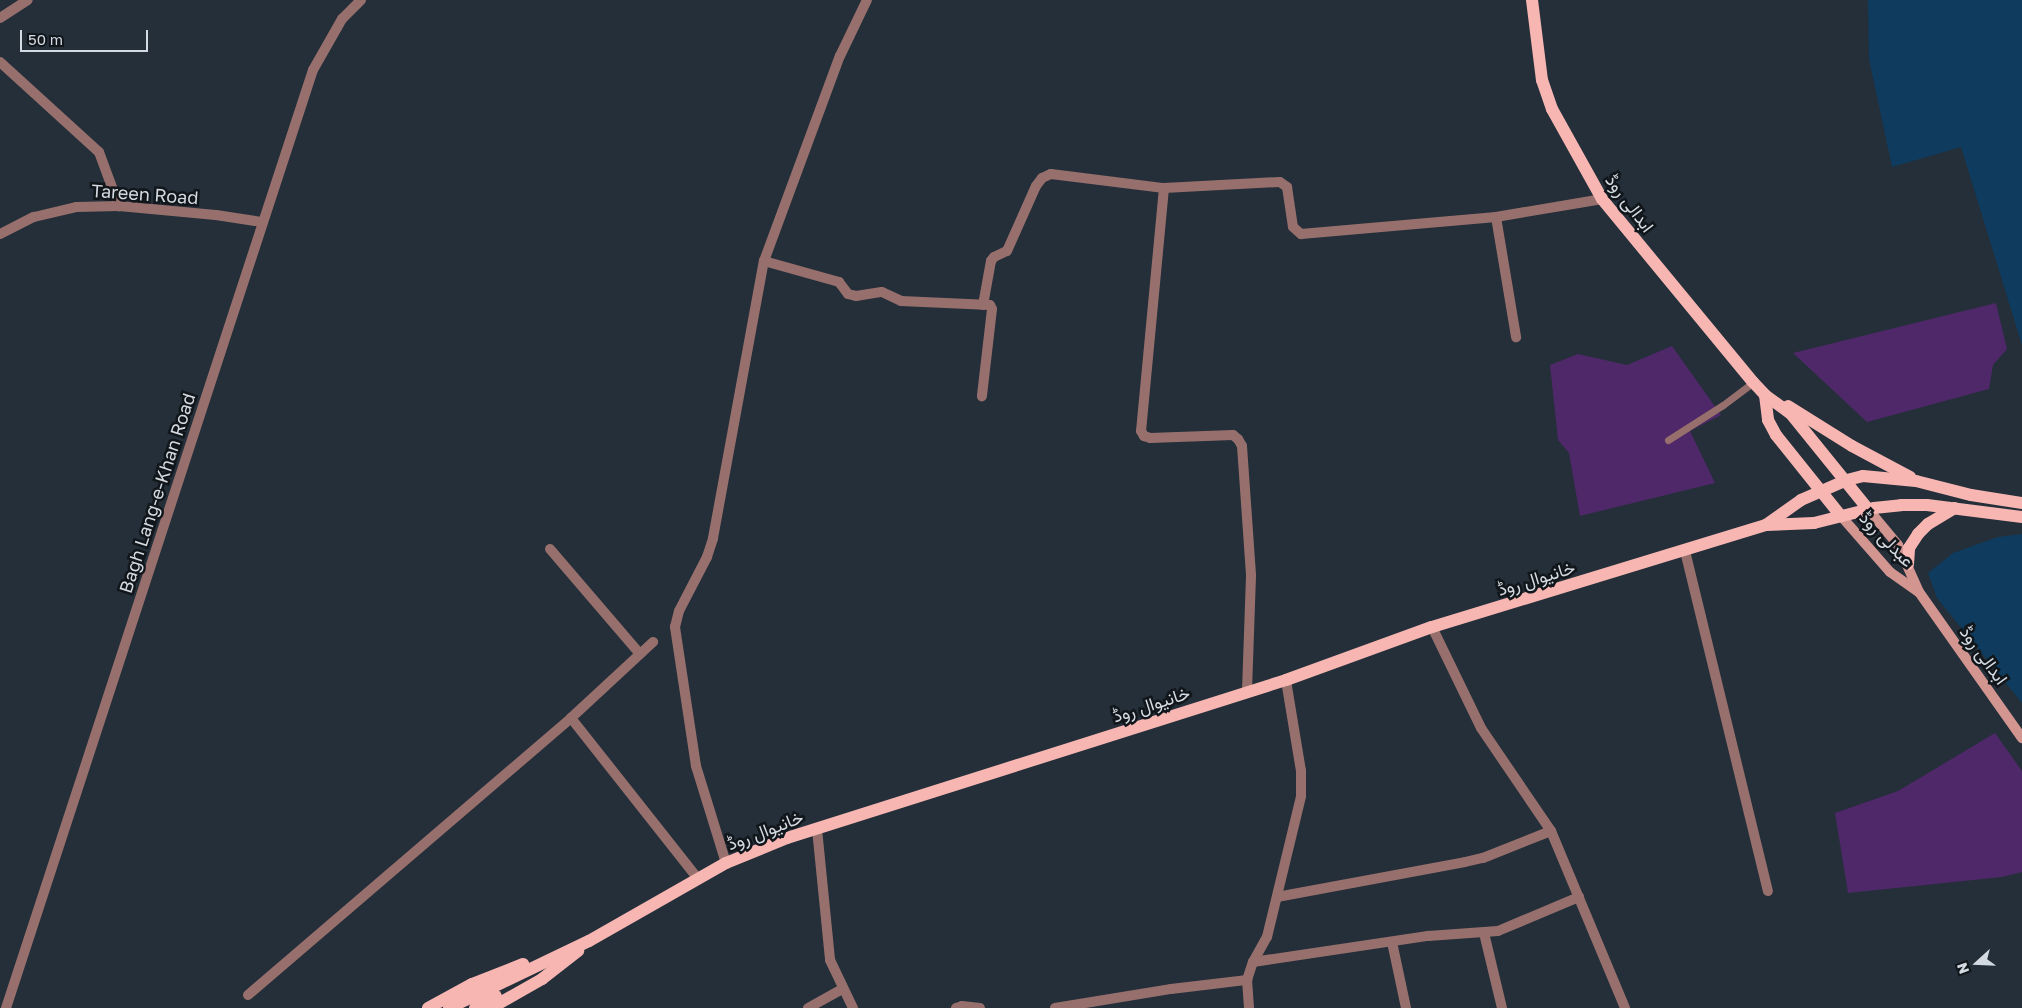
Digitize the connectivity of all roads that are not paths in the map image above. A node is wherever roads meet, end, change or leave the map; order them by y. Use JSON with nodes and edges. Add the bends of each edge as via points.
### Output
{"nodes":[{"id":1,"x":28,"y":0,"type":"edge"},
{"id":2,"x":362,"y":0,"type":"edge"},
{"id":3,"x":867,"y":0,"type":"edge"},
{"id":4,"x":1532,"y":0,"type":"edge"},
{"id":5,"x":0,"y":18,"type":"edge"},
{"id":6,"x":0,"y":62,"type":"edge"},
{"id":7,"x":1164,"y":188,"type":"junction"},
{"id":8,"x":1602,"y":199,"type":"junction"},
{"id":9,"x":119,"y":206,"type":"junction"},
{"id":10,"x":1496,"y":217,"type":"junction"},
{"id":11,"x":262,"y":222,"type":"junction"},
{"id":12,"x":0,"y":234,"type":"edge"},
{"id":13,"x":764,"y":261,"type":"junction"},
{"id":14,"x":983,"y":305,"type":"junction"},
{"id":15,"x":1516,"y":337,"type":"dead end"},
{"id":16,"x":1753,"y":382,"type":"junction"},
{"id":17,"x":982,"y":396,"type":"dead end"},
{"id":18,"x":1765,"y":396,"type":"junction"},
{"id":19,"x":1668,"y":440,"type":"dead end"},
{"id":20,"x":1847,"y":480,"type":"junction"},
{"id":21,"x":1916,"y":481,"type":"junction"},
{"id":22,"x":1822,"y":492,"type":"junction"},
{"id":23,"x":2022,"y":503,"type":"edge"},
{"id":24,"x":2004,"y":507,"type":"junction"},
{"id":25,"x":1955,"y":508,"type":"junction"},
{"id":26,"x":1868,"y":509,"type":"junction"},
{"id":27,"x":1841,"y":516,"type":"junction"},
{"id":28,"x":2022,"y":517,"type":"edge"},
{"id":29,"x":1766,"y":525,"type":"junction"},
{"id":30,"x":550,"y":549,"type":"dead end"},
{"id":31,"x":1685,"y":551,"type":"junction"},
{"id":32,"x":1908,"y":564,"type":"junction"},
{"id":33,"x":1919,"y":592,"type":"junction"},
{"id":34,"x":1432,"y":627,"type":"junction"},
{"id":35,"x":653,"y":642,"type":"dead end"},
{"id":36,"x":640,"y":654,"type":"junction"},
{"id":37,"x":1286,"y":680,"type":"junction"},
{"id":38,"x":1247,"y":692,"type":"junction"},
{"id":39,"x":571,"y":718,"type":"junction"},
{"id":40,"x":2022,"y":738,"type":"edge"},
{"id":41,"x":817,"y":829,"type":"junction"},
{"id":42,"x":1551,"y":831,"type":"junction"},
{"id":43,"x":726,"y":863,"type":"junction"},
{"id":44,"x":698,"y":879,"type":"junction"},
{"id":45,"x":1768,"y":890,"type":"dead end"},
{"id":46,"x":1276,"y":897,"type":"junction"},
{"id":47,"x":1579,"y":897,"type":"junction"},
{"id":48,"x":1484,"y":933,"type":"junction"},
{"id":49,"x":589,"y":940,"type":"junction"},
{"id":50,"x":1392,"y":942,"type":"junction"},
{"id":51,"x":562,"y":954,"type":"junction"},
{"id":52,"x":1253,"y":962,"type":"junction"},
{"id":53,"x":1247,"y":980,"type":"junction"},
{"id":54,"x":842,"y":990,"type":"junction"},
{"id":55,"x":248,"y":995,"type":"dead end"},
{"id":56,"x":6,"y":1008,"type":"edge"},
{"id":57,"x":428,"y":1008,"type":"edge"},
{"id":58,"x":449,"y":1008,"type":"edge"},
{"id":59,"x":475,"y":1008,"type":"edge"},
{"id":60,"x":491,"y":1008,"type":"edge"},
{"id":61,"x":808,"y":1008,"type":"edge"},
{"id":62,"x":853,"y":1008,"type":"edge"},
{"id":63,"x":956,"y":1008,"type":"edge"},
{"id":64,"x":980,"y":1008,"type":"edge"},
{"id":65,"x":1055,"y":1008,"type":"edge"},
{"id":66,"x":1249,"y":1008,"type":"edge"},
{"id":67,"x":1406,"y":1008,"type":"edge"},
{"id":68,"x":1502,"y":1008,"type":"edge"},
{"id":69,"x":1625,"y":1008,"type":"edge"}],
"edges":[{"from":1,"to":5,"type":"street"},
{"from":2,"to":11,"type":"street","name":"Bagh Lang-e-Khan Road","via":[[342,19],[313,70]]},
{"from":3,"to":13,"type":"street","via":[[840,56]]},
{"from":4,"to":8,"type":"main road","name":"ابدالی روڈ","via":[[1542,80],[1552,110]]},
{"from":6,"to":9,"type":"street","via":[[99,152]]},
{"from":7,"to":10,"type":"street","via":[[1280,182],[1287,187],[1293,227],[1301,234]]},
{"from":7,"to":14,"type":"street","via":[[1051,174],[1042,178],[1007,251],[991,261]]},
{"from":7,"to":38,"type":"street","via":[[1141,431],[1150,438],[1232,435],[1242,446],[1251,576]]},
{"from":8,"to":10,"type":"street"},
{"from":8,"to":16,"type":"main road","name":"ابدالی روڈ"},
{"from":9,"to":11,"type":"street","name":"Tareen Road"},
{"from":9,"to":12,"type":"street","name":"Tareen Road","via":[[76,206],[34,217]]},
{"from":10,"to":15,"type":"street"},
{"from":11,"to":56,"type":"street","name":"Bagh Lang-e-Khan Road"},
{"from":13,"to":14,"type":"street","via":[[839,282],[848,294],[856,296],[882,292],[901,301]]},
{"from":13,"to":43,"type":"street","via":[[713,538],[707,557],[679,611],[675,627],[696,766]]},
{"from":14,"to":17,"type":"street","via":[[992,309]]},
{"from":16,"to":18,"type":"main road","name":"ابدالی روڈ"},
{"from":16,"to":19,"type":"lane","via":[[1724,405]]},
{"from":18,"to":20,"type":"main road","name":"عبدلی روڈ","via":[[1791,414]]},
{"from":18,"to":21,"type":"main road","via":[[1791,407]]},
{"from":18,"to":22,"type":"main road","name":"عبدلی روڈ","via":[[1768,420],[1776,435]]},
{"from":20,"to":21,"type":"main road","name":"خانیوال روڈ","via":[[1864,476]]},
{"from":20,"to":22,"type":"main road","name":"خانیوال روڈ"},
{"from":20,"to":26,"type":"main road","name":"عبدلی روڈ"},
{"from":21,"to":24,"type":"main road"},
{"from":22,"to":27,"type":"main road","name":"عبدلی روڈ"},
{"from":22,"to":29,"type":"main road","name":"خانیوال روڈ","via":[[1801,500]]},
{"from":23,"to":24,"type":"main road"},
{"from":24,"to":25,"type":"main road","name":"خانیوال روڈ"},
{"from":24,"to":28,"type":"main road"},
{"from":25,"to":26,"type":"main road","name":"خانیوال روڈ","via":[[1902,505]]},
{"from":25,"to":32,"type":"main road","via":[[1918,534],[1909,548]]},
{"from":26,"to":27,"type":"main road","name":"خانیوال روڈ"},
{"from":26,"to":32,"type":"main road","name":"عبدلی روڈ","via":[[1898,545]]},
{"from":27,"to":29,"type":"main road","name":"خانیوال روڈ","via":[[1814,523]]},
{"from":27,"to":33,"type":"main road","name":"عبدلی روڈ","via":[[1890,572]]},
{"from":29,"to":31,"type":"main road","name":"خانیوال روڈ"},
{"from":30,"to":36,"type":"street"},
{"from":31,"to":34,"type":"main road","name":"خانیوال روڈ"},
{"from":31,"to":45,"type":"street"},
{"from":32,"to":33,"type":"main road","name":"عبدلی روڈ"},
{"from":33,"to":40,"type":"main road","name":"ابدالی روڈ"},
{"from":34,"to":37,"type":"main road","name":"خانیوال روڈ"},
{"from":34,"to":42,"type":"street","via":[[1481,728]]},
{"from":35,"to":36,"type":"street"},
{"from":36,"to":39,"type":"street"},
{"from":37,"to":38,"type":"main road","name":"خانیوال روڈ"},
{"from":37,"to":46,"type":"street","via":[[1302,783]]},
{"from":38,"to":41,"type":"main road","name":"خانیوال روڈ"},
{"from":39,"to":44,"type":"street"},
{"from":39,"to":55,"type":"street"},
{"from":41,"to":43,"type":"main road","name":"خانیوال روڈ"},
{"from":41,"to":54,"type":"street","via":[[830,960]]},
{"from":42,"to":46,"type":"street","via":[[1483,858]]},
{"from":42,"to":47,"type":"street"},
{"from":43,"to":44,"type":"main road","name":"خانیوال روڈ"},
{"from":44,"to":49,"type":"main road","name":"خانیوال روڈ"},
{"from":46,"to":52,"type":"street","via":[[1267,937]]},
{"from":47,"to":48,"type":"street","via":[[1513,927]]},
{"from":47,"to":69,"type":"street"},
{"from":48,"to":50,"type":"street"},
{"from":48,"to":68,"type":"street"},
{"from":49,"to":51,"type":"main road","name":"خانیوال روڈ"},
{"from":49,"to":60,"type":"main road","via":[[542,979]]},
{"from":50,"to":52,"type":"street"},
{"from":50,"to":67,"type":"street"},
{"from":51,"to":57,"type":"main road","via":[[513,967],[472,984]]},
{"from":51,"to":58,"type":"main road","name":"خانیوال روڈ"},
{"from":51,"to":59,"type":"main road","name":"خانیوال روڈ"},
{"from":52,"to":53,"type":"street"},
{"from":53,"to":65,"type":"street"},
{"from":53,"to":66,"type":"street"},
{"from":54,"to":61,"type":"street"},
{"from":54,"to":62,"type":"street"},
{"from":63,"to":64,"type":"street"}]}
